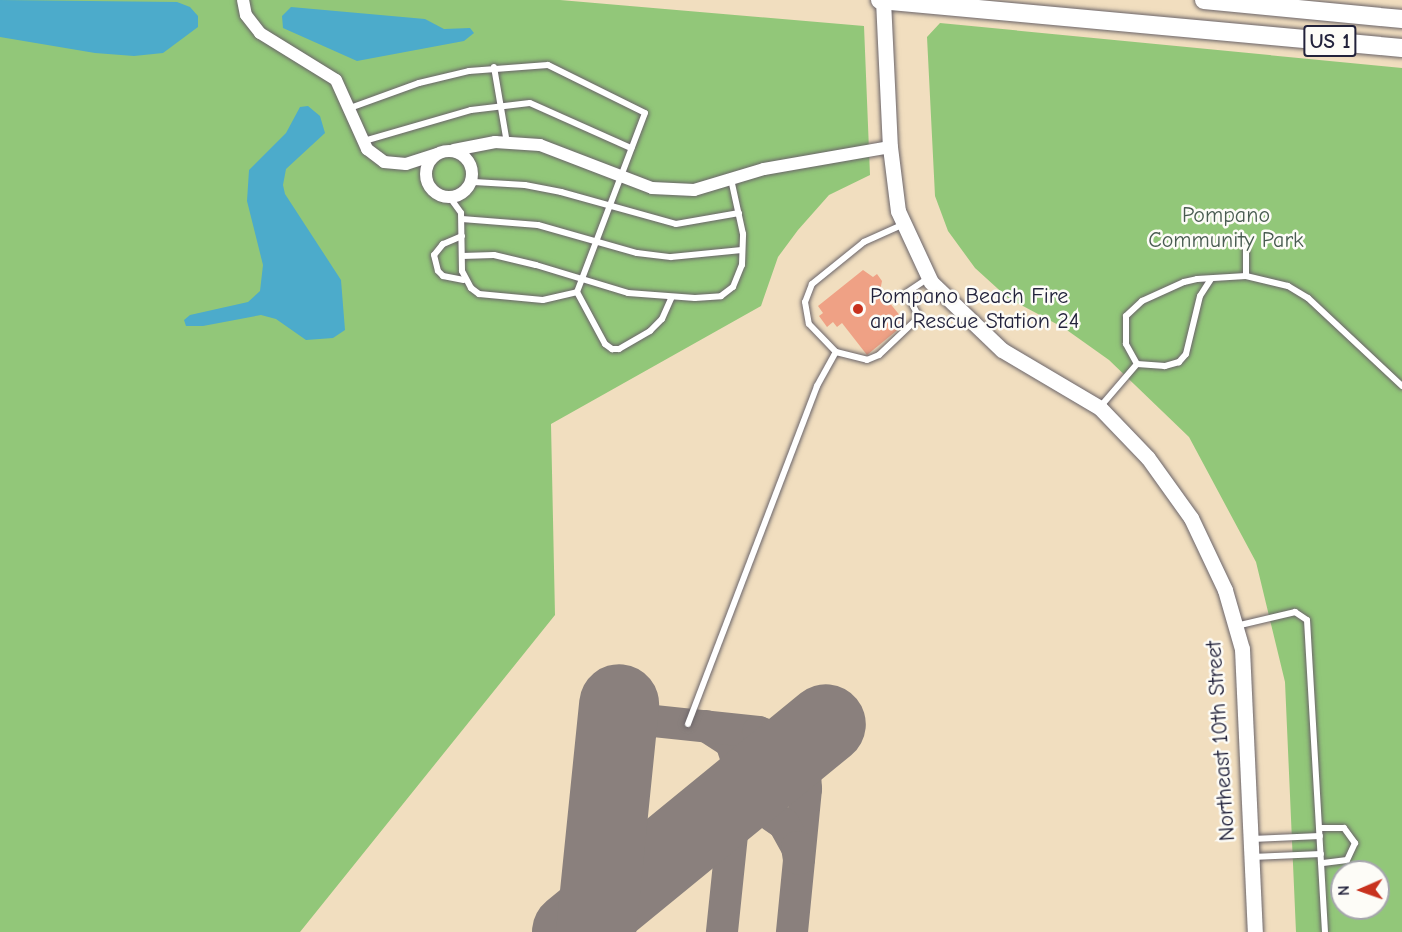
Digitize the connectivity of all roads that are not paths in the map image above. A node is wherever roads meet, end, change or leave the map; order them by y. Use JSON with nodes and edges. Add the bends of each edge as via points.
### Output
{"nodes":[{"id":1,"x":243,"y":0,"type":"edge"},
{"id":2,"x":882,"y":0,"type":"edge"},
{"id":3,"x":1204,"y":0,"type":"edge"},
{"id":4,"x":1303,"y":5,"type":"edge"},
{"id":5,"x":1402,"y":19,"type":"edge"},
{"id":6,"x":1402,"y":37,"type":"edge"},
{"id":7,"x":1376,"y":46,"type":"junction"},
{"id":8,"x":1402,"y":48,"type":"edge"},
{"id":9,"x":494,"y":67,"type":"junction"},
{"id":10,"x":502,"y":105,"type":"junction"},
{"id":11,"x":351,"y":108,"type":"junction"},
{"id":12,"x":364,"y":141,"type":"junction"},
{"id":13,"x":507,"y":143,"type":"junction"},
{"id":14,"x":890,"y":147,"type":"junction"},
{"id":15,"x":631,"y":148,"type":"junction"},
{"id":16,"x":454,"y":150,"type":"junction"},
{"id":17,"x":436,"y":154,"type":"junction"},
{"id":18,"x":406,"y":164,"type":"junction"},
{"id":19,"x":426,"y":174,"type":"junction"},
{"id":20,"x":620,"y":176,"type":"junction"},
{"id":21,"x":731,"y":179,"type":"junction"},
{"id":22,"x":474,"y":182,"type":"junction"},
{"id":23,"x":451,"y":199,"type":"junction"},
{"id":24,"x":608,"y":206,"type":"junction"},
{"id":25,"x":739,"y":213,"type":"junction"},
{"id":26,"x":462,"y":219,"type":"junction"},
{"id":27,"x":904,"y":224,"type":"junction"},
{"id":28,"x":462,"y":236,"type":"junction"},
{"id":29,"x":596,"y":240,"type":"junction"},
{"id":30,"x":1246,"y":247,"type":"dead end"},
{"id":31,"x":742,"y":250,"type":"junction"},
{"id":32,"x":462,"y":255,"type":"junction"},
{"id":33,"x":580,"y":276,"type":"junction"},
{"id":34,"x":1246,"y":276,"type":"junction"},
{"id":35,"x":929,"y":278,"type":"junction"},
{"id":36,"x":1211,"y":279,"type":"junction"},
{"id":37,"x":464,"y":280,"type":"junction"},
{"id":38,"x":577,"y":292,"type":"junction"},
{"id":39,"x":672,"y":297,"type":"junction"},
{"id":40,"x":836,"y":352,"type":"junction"},
{"id":41,"x":1137,"y":364,"type":"junction"},
{"id":42,"x":1402,"y":386,"type":"edge"},
{"id":43,"x":1100,"y":408,"type":"junction"},
{"id":44,"x":1235,"y":626,"type":"junction"},
{"id":45,"x":688,"y":724,"type":"dead end"},
{"id":46,"x":1320,"y":828,"type":"junction"},
{"id":47,"x":1320,"y":836,"type":"junction"},
{"id":48,"x":1251,"y":839,"type":"junction"},
{"id":49,"x":1321,"y":854,"type":"junction"},
{"id":50,"x":1252,"y":857,"type":"junction"},
{"id":51,"x":1322,"y":863,"type":"junction"},
{"id":52,"x":1255,"y":932,"type":"edge"},
{"id":53,"x":1325,"y":932,"type":"edge"}],
"edges":[{"from":1,"to":11,"type":"street","via":[[246,15],[260,33],[336,80]]},
{"from":2,"to":7,"type":"main road","number":"US 1"},
{"from":2,"to":14,"type":"street","name":"Northeast 10th Street"},
{"from":3,"to":4,"type":"main road","number":"US 1"},
{"from":4,"to":5,"type":"main road","number":"US 1"},
{"from":6,"to":7,"type":"main road"},
{"from":7,"to":8,"type":"main road","number":"US 1"},
{"from":9,"to":10,"type":"lane"},
{"from":9,"to":11,"type":"lane","via":[[419,83]]},
{"from":9,"to":15,"type":"lane","via":[[548,65],[645,113]]},
{"from":10,"to":12,"type":"lane","via":[[411,124]]},
{"from":10,"to":13,"type":"lane"},
{"from":10,"to":15,"type":"lane","via":[[530,103]]},
{"from":11,"to":12,"type":"street"},
{"from":12,"to":18,"type":"street","via":[[367,149],[384,162]]},
{"from":13,"to":16,"type":"street"},
{"from":13,"to":20,"type":"street","via":[[540,146]]},
{"from":14,"to":21,"type":"street"},
{"from":14,"to":27,"type":"street","name":"Northeast 10th Street","via":[[898,211]]},
{"from":15,"to":20,"type":"lane"},
{"from":16,"to":17,"type":"street"},
{"from":16,"to":22,"type":"street"},
{"from":17,"to":18,"type":"street"},
{"from":17,"to":19,"type":"street"},
{"from":18,"to":19,"type":"street"},
{"from":19,"to":23,"type":"street","via":[[438,193]]},
{"from":20,"to":21,"type":"street","via":[[652,188],[694,190]]},
{"from":20,"to":24,"type":"lane"},
{"from":21,"to":25,"type":"lane"},
{"from":22,"to":23,"type":"street","via":[[465,194]]},
{"from":22,"to":24,"type":"lane","via":[[525,184]]},
{"from":23,"to":26,"type":"lane"},
{"from":24,"to":25,"type":"lane","via":[[676,224]]},
{"from":24,"to":29,"type":"lane"},
{"from":25,"to":31,"type":"lane"},
{"from":26,"to":28,"type":"lane"},
{"from":26,"to":29,"type":"lane","via":[[538,225]]},
{"from":27,"to":35,"type":"street","name":"Northeast 10th Street"},
{"from":27,"to":40,"type":"lane","via":[[864,242],[812,284],[805,302],[809,324]]},
{"from":28,"to":32,"type":"lane"},
{"from":28,"to":37,"type":"lane","via":[[443,243],[434,255],[443,276]]},
{"from":29,"to":31,"type":"lane","via":[[637,253],[671,257]]},
{"from":29,"to":33,"type":"lane"},
{"from":30,"to":34,"type":"lane"},
{"from":31,"to":39,"type":"lane","via":[[742,265],[734,287],[721,296]]},
{"from":32,"to":33,"type":"lane","via":[[494,255]]},
{"from":32,"to":37,"type":"lane"},
{"from":33,"to":38,"type":"lane"},
{"from":33,"to":39,"type":"lane","via":[[628,293]]},
{"from":34,"to":36,"type":"lane"},
{"from":34,"to":42,"type":"lane","via":[[1288,286],[1308,298]]},
{"from":35,"to":40,"type":"lane","via":[[906,294],[919,317],[879,355],[855,360]]},
{"from":35,"to":43,"type":"street","name":"Northeast 10th Street","via":[[1002,350]]},
{"from":36,"to":41,"type":"lane","via":[[1200,296],[1186,354],[1179,362],[1165,366]]},
{"from":36,"to":41,"type":"lane","via":[[1184,282],[1153,294],[1126,316],[1126,344]]},
{"from":37,"to":38,"type":"lane","via":[[480,294],[543,300]]},
{"from":38,"to":39,"type":"lane","via":[[605,344],[612,349],[650,332],[662,320]]},
{"from":40,"to":45,"type":"lane","via":[[818,386]]},
{"from":41,"to":43,"type":"lane"},
{"from":43,"to":44,"type":"street","name":"Northeast 10th Street","via":[[1148,458],[1191,518],[1225,590]]},
{"from":44,"to":46,"type":"lane","via":[[1294,612],[1307,620]]},
{"from":44,"to":48,"type":"street","name":"Northeast 10th Street","via":[[1242,649]]},
{"from":46,"to":47,"type":"lane"},
{"from":46,"to":51,"type":"lane","via":[[1344,828],[1355,843],[1347,860]]},
{"from":47,"to":48,"type":"lane"},
{"from":47,"to":49,"type":"lane"},
{"from":48,"to":50,"type":"street","name":"Northeast 10th Street"},
{"from":49,"to":50,"type":"lane"},
{"from":49,"to":51,"type":"lane"},
{"from":50,"to":52,"type":"street","name":"Northeast 10th Street"},
{"from":51,"to":53,"type":"lane"}]}
